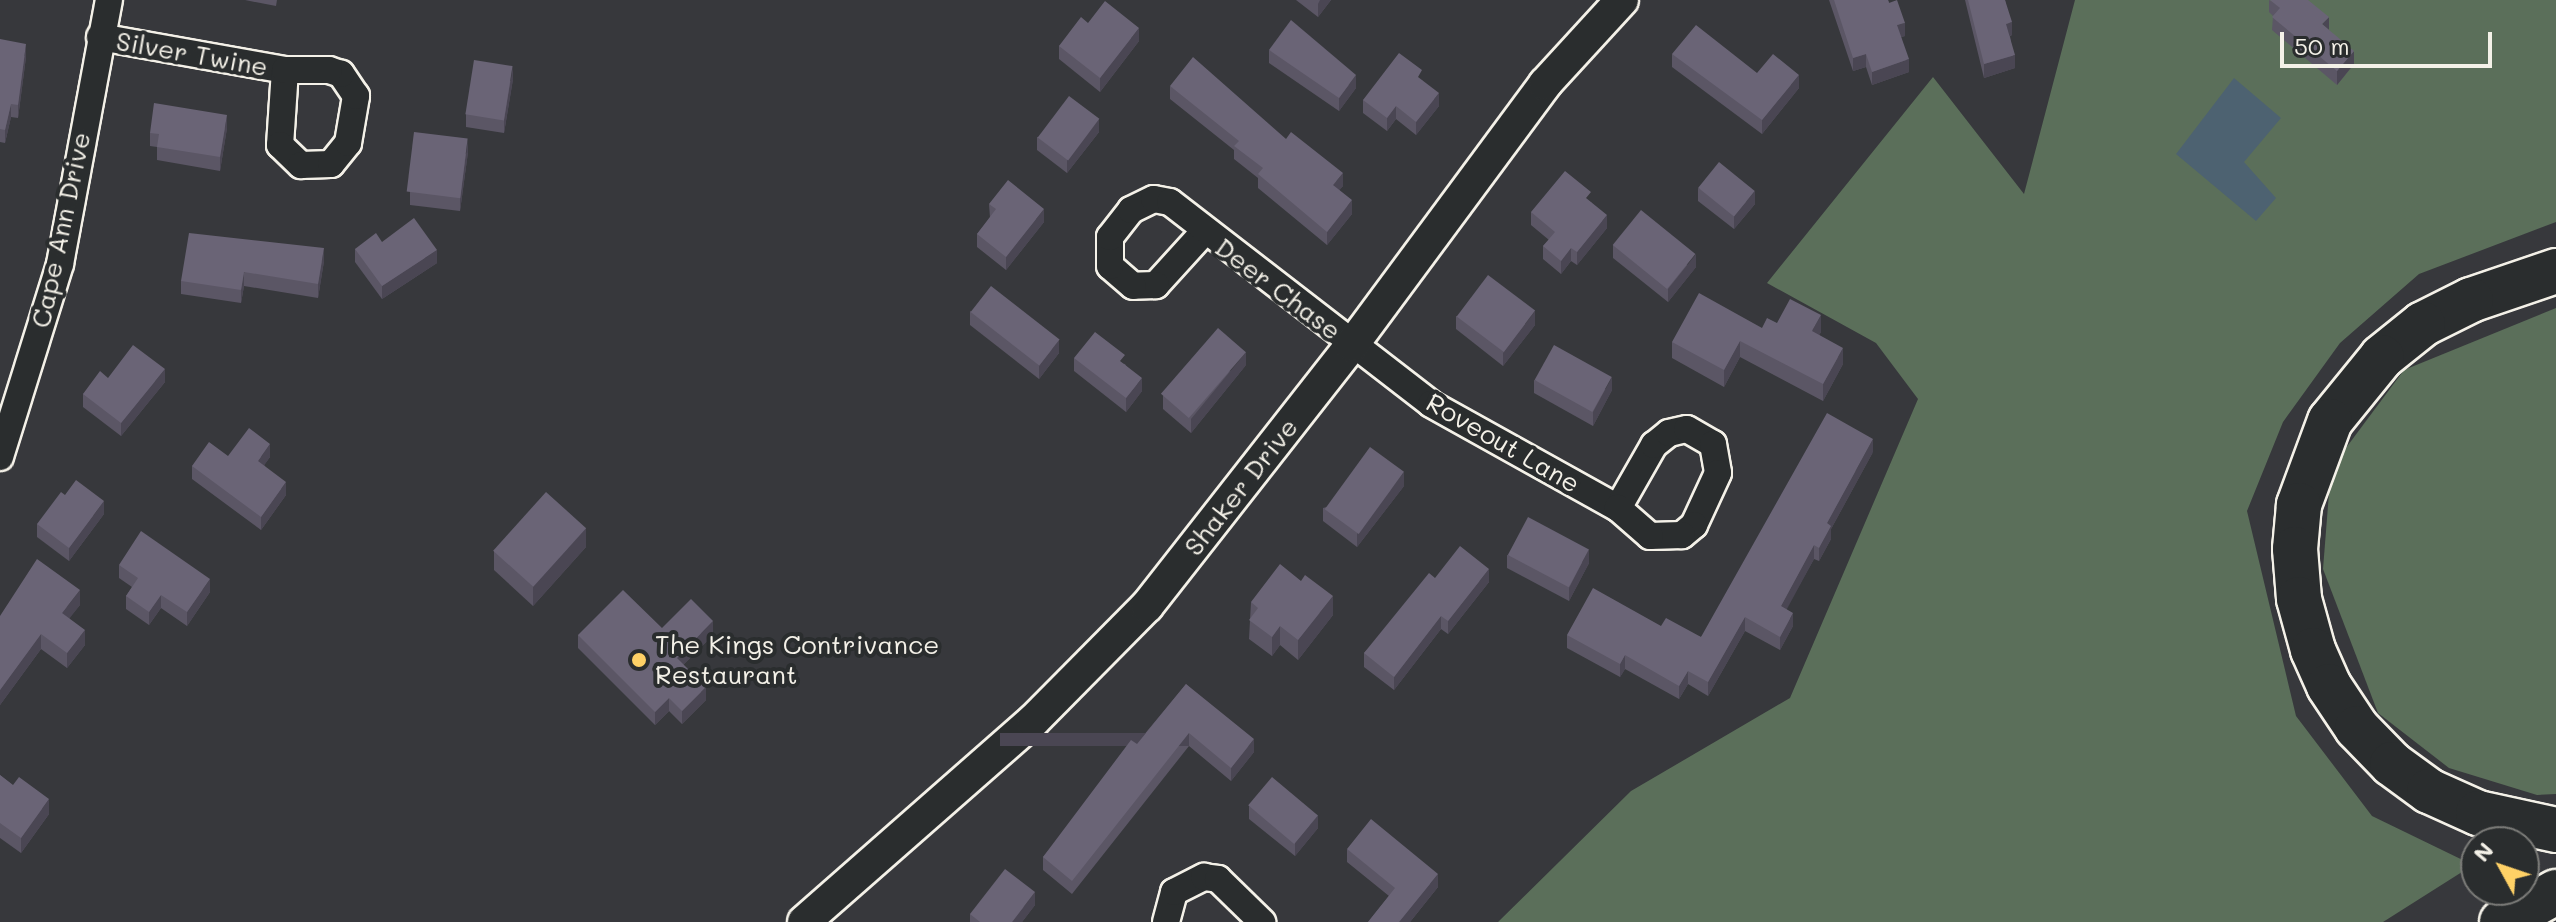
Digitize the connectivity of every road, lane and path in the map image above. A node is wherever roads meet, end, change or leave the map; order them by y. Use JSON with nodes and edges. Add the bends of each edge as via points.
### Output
{"nodes":[{"id":1,"x":109,"y":0,"type":"edge"},
{"id":2,"x":1622,"y":0,"type":"edge"},
{"id":3,"x":100,"y":37,"type":"junction"},
{"id":4,"x":285,"y":70,"type":"dead end"},
{"id":5,"x":1204,"y":232,"type":"dead end"},
{"id":6,"x":2556,"y":271,"type":"edge"},
{"id":7,"x":1352,"y":345,"type":"junction"},
{"id":8,"x":0,"y":457,"type":"edge"},
{"id":9,"x":1618,"y":508,"type":"dead end"},
{"id":10,"x":2556,"y":830,"type":"edge"},
{"id":11,"x":2556,"y":892,"type":"edge"},
{"id":12,"x":804,"y":922,"type":"edge"},
{"id":13,"x":1166,"y":922,"type":"edge"},
{"id":14,"x":1262,"y":922,"type":"edge"},
{"id":15,"x":2502,"y":922,"type":"edge"}],
"edges":[{"from":1,"to":3,"type":"street","name":"Cape Ann Drive"},
{"from":2,"to":7,"type":"street","name":"Shaker Drive","via":[[1545,84]]},
{"from":3,"to":4,"type":"street","name":"Silver Twine"},
{"from":3,"to":8,"type":"street","name":"Cape Ann Drive","via":[[60,264]]},
{"from":5,"to":7,"type":"street","name":"Deer Chase"},
{"from":6,"to":10,"type":"highway","via":[[2423,324],[2382,357],[2330,421],[2299,505],[2295,549],[2299,599],[2313,650],[2357,728],[2392,764],[2429,791],[2478,813]]},
{"from":7,"to":9,"type":"street","name":"Roveout Lane","via":[[1470,429]]},
{"from":7,"to":12,"type":"street","name":"Shaker Drive","via":[[1202,539],[1099,658]]},
{"from":11,"to":15,"type":"highway"},
{"from":13,"to":14,"type":"street","via":[[1174,892],[1204,877],[1218,879]]}]}
